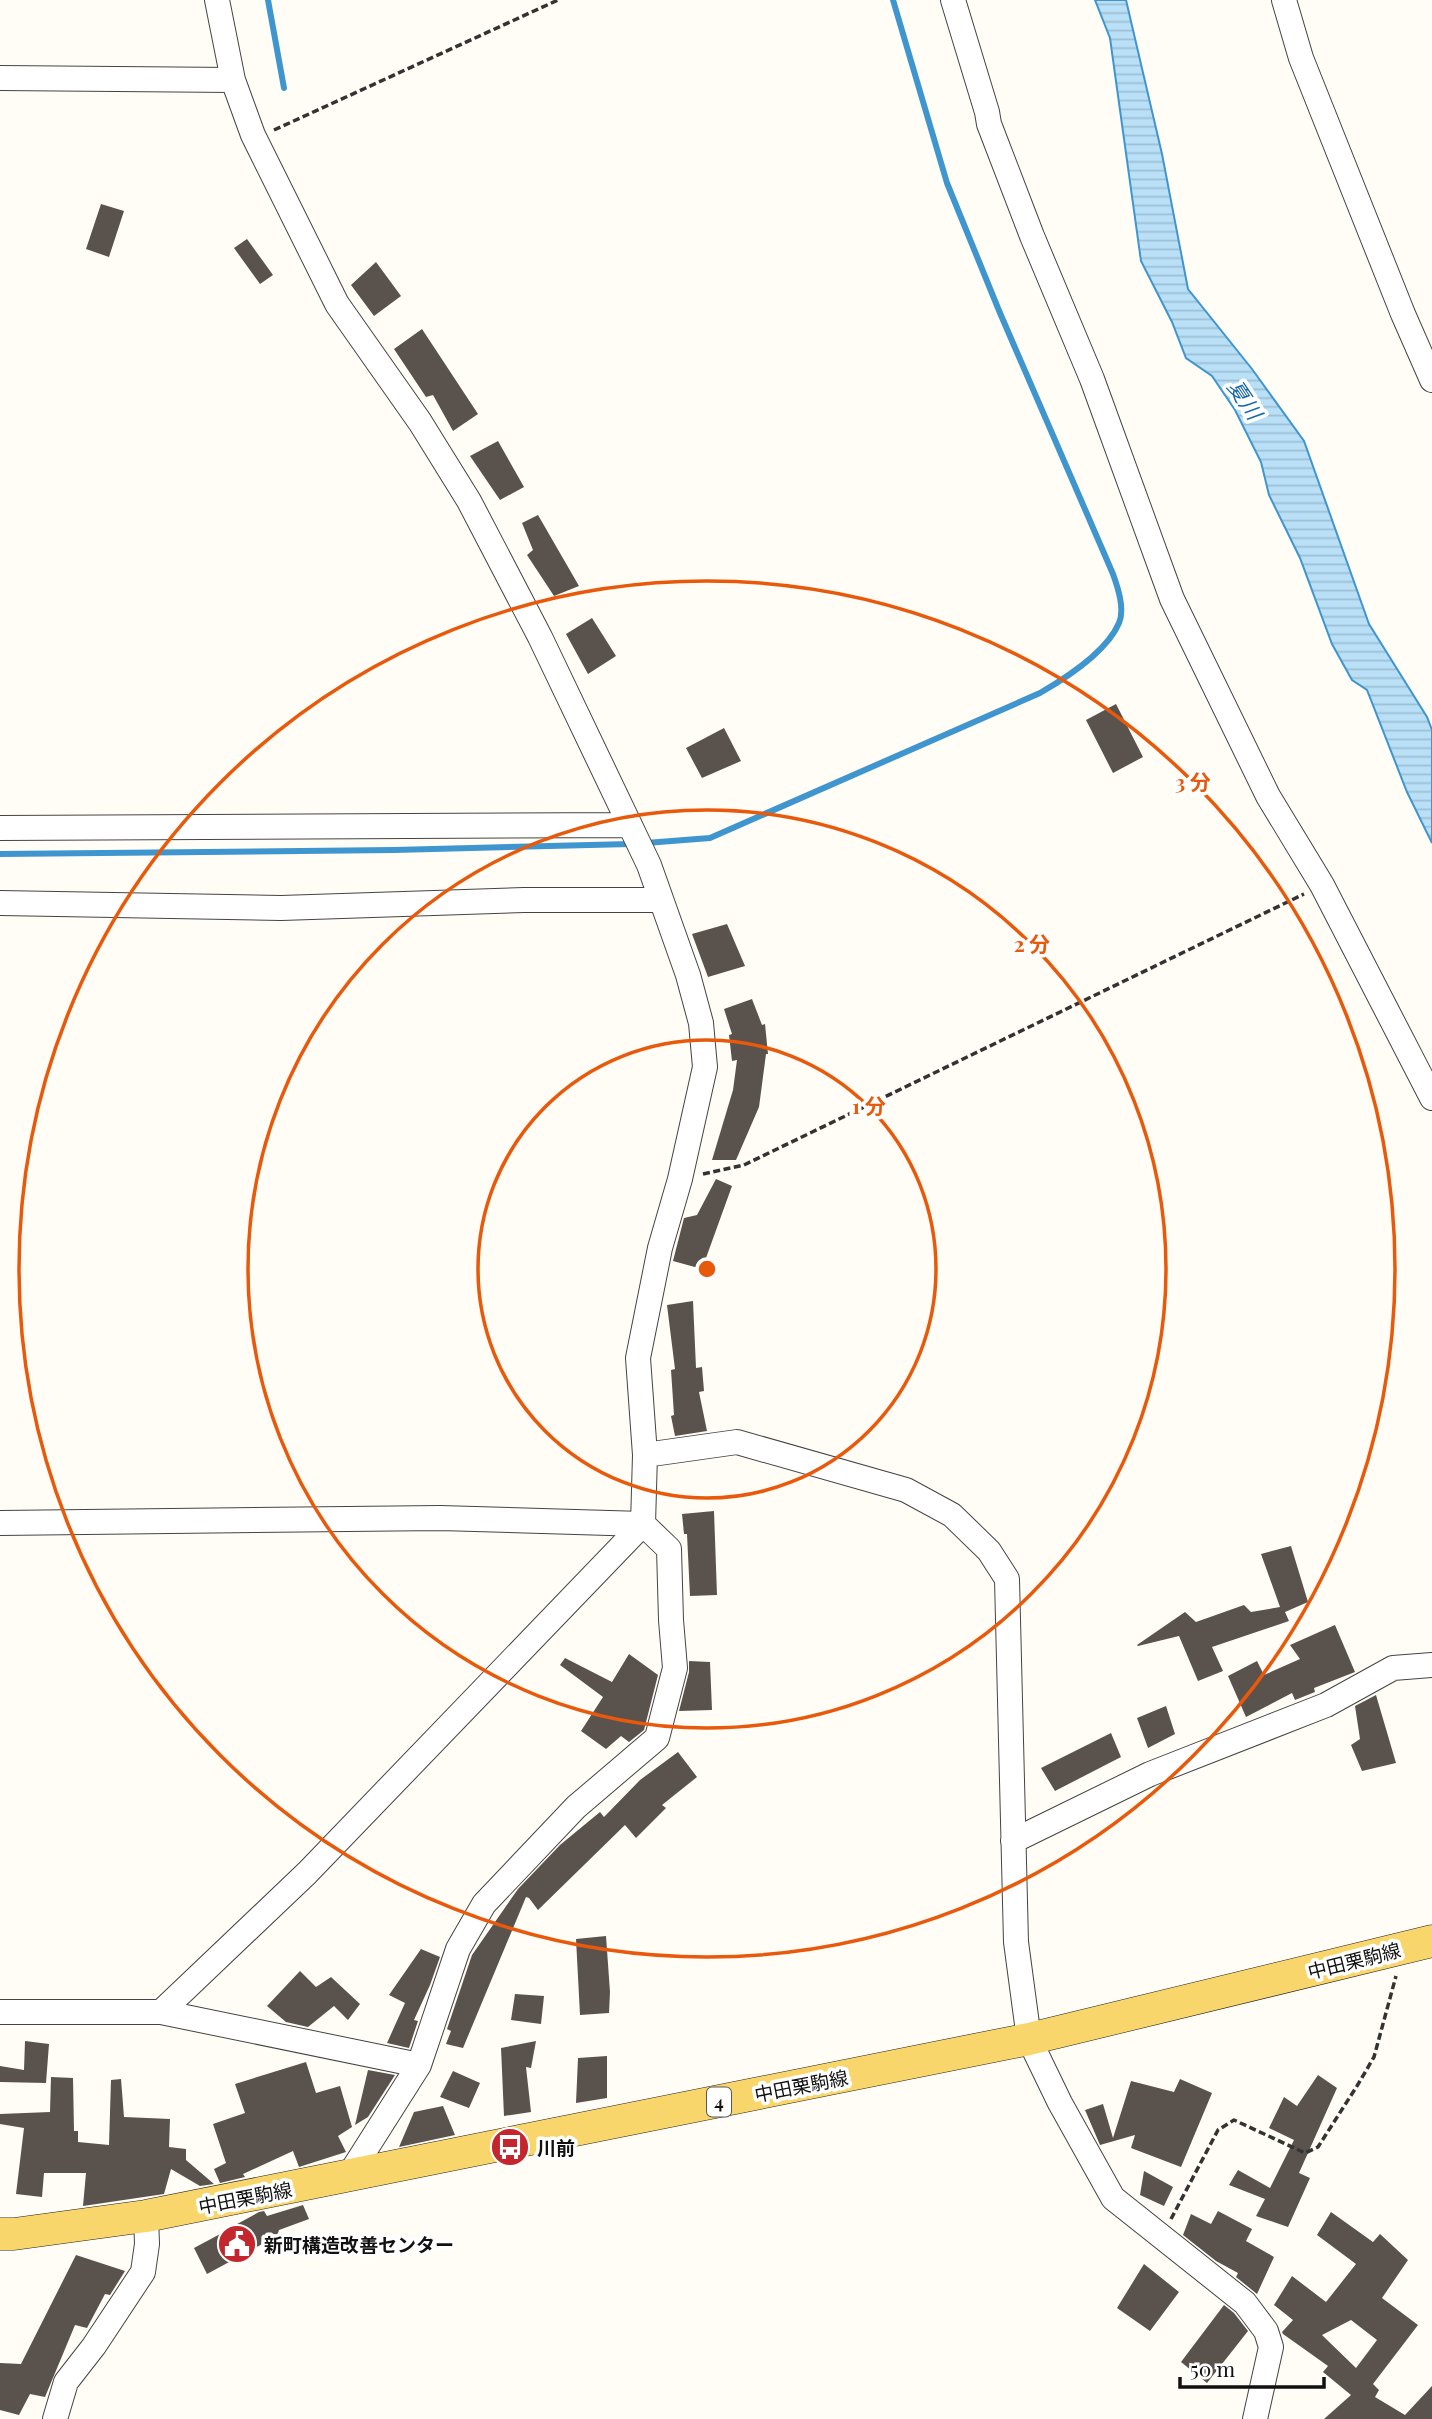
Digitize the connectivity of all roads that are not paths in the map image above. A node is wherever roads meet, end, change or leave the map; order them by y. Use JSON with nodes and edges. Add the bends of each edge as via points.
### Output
{"nodes":[{"id":1,"x":217,"y":0,"type":"edge"},
{"id":2,"x":953,"y":0,"type":"edge"},
{"id":3,"x":1284,"y":0,"type":"edge"},
{"id":4,"x":0,"y":78,"type":"edge"},
{"id":5,"x":233,"y":80,"type":"junction"},
{"id":6,"x":1432,"y":380,"type":"edge"},
{"id":7,"x":0,"y":828,"type":"edge"},
{"id":8,"x":631,"y":829,"type":"junction"},
{"id":9,"x":660,"y":900,"type":"junction"},
{"id":10,"x":0,"y":903,"type":"edge"},
{"id":11,"x":1432,"y":1098,"type":"edge"},
{"id":12,"x":645,"y":1455,"type":"junction"},
{"id":13,"x":0,"y":1523,"type":"edge"},
{"id":14,"x":643,"y":1524,"type":"junction"},
{"id":15,"x":1432,"y":1665,"type":"edge"},
{"id":16,"x":1013,"y":1841,"type":"junction"},
{"id":17,"x":1418,"y":1944,"type":"edge"},
{"id":18,"x":0,"y":2012,"type":"edge"},
{"id":19,"x":161,"y":2012,"type":"junction"},
{"id":20,"x":1029,"y":2039,"type":"junction"},
{"id":21,"x":419,"y":2064,"type":"junction"},
{"id":22,"x":348,"y":2177,"type":"junction"},
{"id":23,"x":146,"y":2216,"type":"junction"},
{"id":24,"x":0,"y":2234,"type":"edge"},
{"id":25,"x":55,"y":2419,"type":"edge"},
{"id":26,"x":1255,"y":2419,"type":"edge"}],
"edges":[{"from":1,"to":5,"type":"street"},
{"from":2,"to":11,"type":"street","via":[[989,124],[1092,379],[1172,599],[1268,796],[1322,885]]},
{"from":3,"to":6,"type":"street","via":[[1311,83]]},
{"from":4,"to":5,"type":"street"},
{"from":5,"to":8,"type":"street","via":[[255,139],[337,304],[469,501]]},
{"from":7,"to":8,"type":"street"},
{"from":8,"to":9,"type":"street"},
{"from":9,"to":10,"type":"street","via":[[281,908]]},
{"from":9,"to":12,"type":"street","via":[[701,1023],[705,1068],[638,1357]]},
{"from":12,"to":14,"type":"street"},
{"from":12,"to":16,"type":"street","via":[[737,1442],[906,1490],[952,1515],[989,1551],[1007,1579]]},
{"from":13,"to":14,"type":"street","via":[[440,1518]]},
{"from":14,"to":19,"type":"street","via":[[307,1872]]},
{"from":14,"to":21,"type":"street","via":[[669,1549],[675,1668],[657,1738],[576,1807],[484,1904],[458,1949]]},
{"from":15,"to":16,"type":"street","via":[[1393,1668],[1326,1705],[1150,1774]]},
{"from":16,"to":20,"type":"street","via":[[1016,1942]]},
{"from":17,"to":20,"type":"main road","name":"中田栗駒線","number":"4"},
{"from":18,"to":19,"type":"street"},
{"from":19,"to":21,"type":"street"},
{"from":20,"to":22,"type":"main road","name":"中田栗駒線","number":"4"},
{"from":20,"to":26,"type":"street","via":[[1114,2198],[1245,2303],[1266,2331],[1270,2347]]},
{"from":21,"to":22,"type":"street"},
{"from":22,"to":23,"type":"main road","name":"中田栗駒線","number":"4"},
{"from":23,"to":24,"type":"main road","name":"中田栗駒線","number":"4"},
{"from":23,"to":25,"type":"street","via":[[143,2272],[66,2382]]}]}
